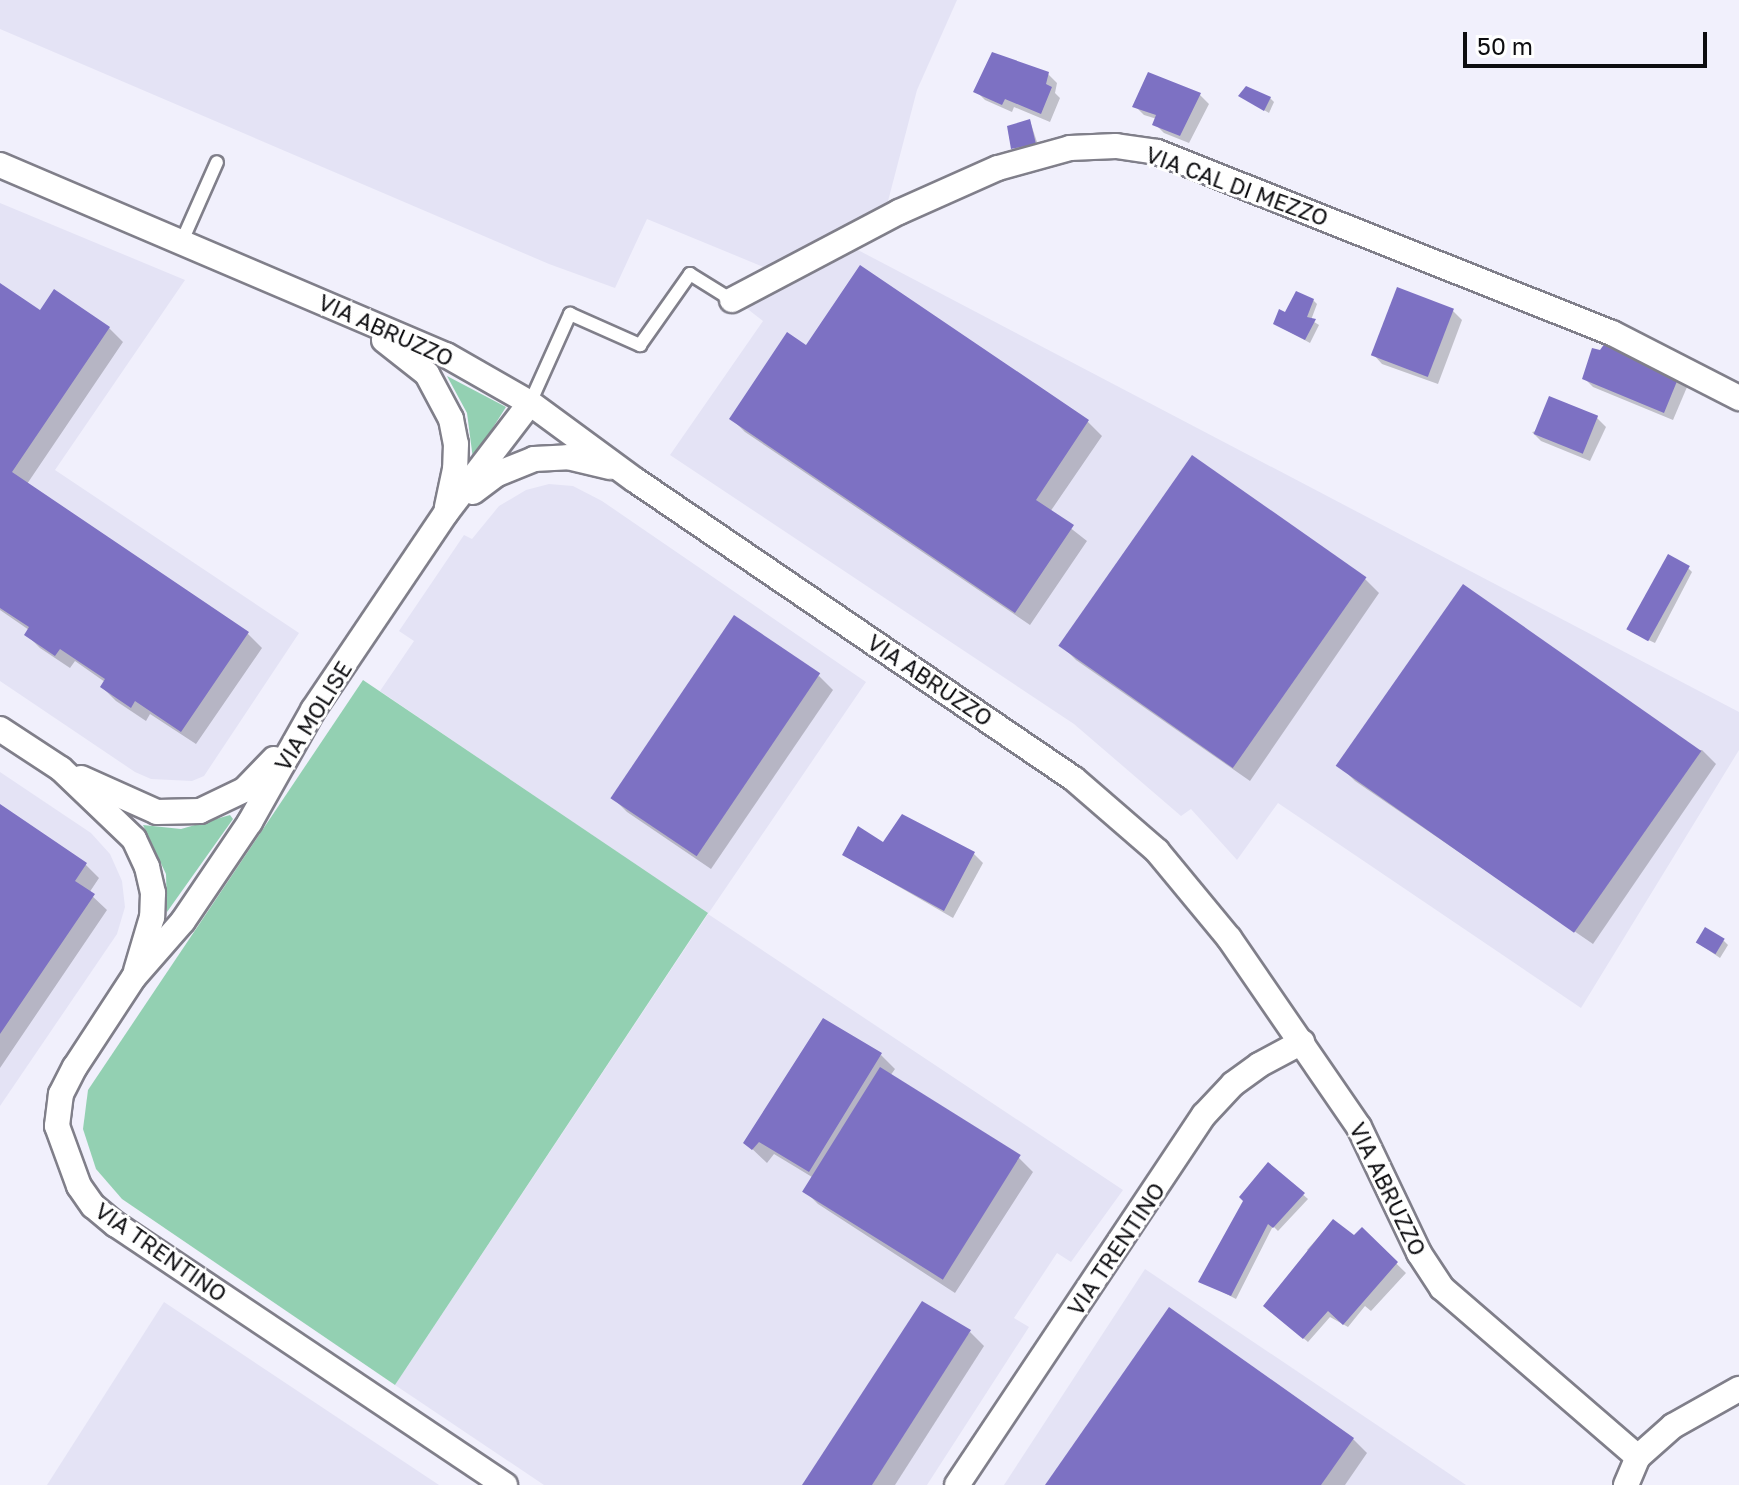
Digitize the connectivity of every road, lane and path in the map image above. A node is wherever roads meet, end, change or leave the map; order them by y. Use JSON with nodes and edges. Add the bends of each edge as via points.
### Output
{"nodes":[{"id":1,"x":217,"y":162,"type":"dead end"},
{"id":2,"x":0,"y":165,"type":"edge"},
{"id":3,"x":182,"y":241,"type":"junction"},
{"id":4,"x":732,"y":300,"type":"joint"},
{"id":5,"x":343,"y":311,"type":"junction"},
{"id":6,"x":1739,"y":398,"type":"edge"},
{"id":7,"x":530,"y":403,"type":"junction"},
{"id":8,"x":622,"y":471,"type":"junction"},
{"id":9,"x":446,"y":513,"type":"junction"},
{"id":10,"x":313,"y":710,"type":"junction"},
{"id":11,"x":0,"y":729,"type":"edge"},
{"id":12,"x":61,"y":769,"type":"junction"},
{"id":13,"x":183,"y":921,"type":"joint"},
{"id":14,"x":134,"y":977,"type":"junction"},
{"id":15,"x":1302,"y":1042,"type":"junction"},
{"id":16,"x":1739,"y":1389,"type":"edge"},
{"id":17,"x":1638,"y":1457,"type":"junction"},
{"id":18,"x":505,"y":1485,"type":"edge"},
{"id":19,"x":957,"y":1485,"type":"edge"},
{"id":20,"x":1626,"y":1485,"type":"edge"}],
"edges":[{"from":1,"to":3,"type":"lane"},
{"from":2,"to":3,"type":"street","name":"VIA ABRUZZO"},
{"from":3,"to":5,"type":"street","name":"VIA ABRUZZO"},
{"from":4,"to":6,"type":"street","name":"VIA CAL DI MEZZO","via":[[899,212],[985,174],[1070,148],[1116,146],[1157,152],[1612,333]]},
{"from":4,"to":7,"type":"lane","via":[[690,274],[640,345],[570,314]]},
{"from":5,"to":7,"type":"street","name":"VIA ABRUZZO","via":[[446,355]]},
{"from":5,"to":9,"type":"street","name":"VIA MOLISE","via":[[402,352],[441,395],[456,444]]},
{"from":7,"to":8,"type":"street","name":"VIA ABRUZZO"},
{"from":7,"to":9,"type":"street","name":"VIA MOLISE"},
{"from":8,"to":9,"type":"street","name":"VIA MOLISE","via":[[568,457],[534,459],[497,474]]},
{"from":8,"to":15,"type":"street","name":"VIA ABRUZZO","via":[[1115,811],[1205,906]]},
{"from":9,"to":10,"type":"street","name":"VIA MOLISE"},
{"from":10,"to":12,"type":"street","via":[[244,790],[200,811],[157,812]]},
{"from":10,"to":13,"type":"street","name":"VIA MOLISE","via":[[250,822]]},
{"from":11,"to":12,"type":"street"},
{"from":12,"to":14,"type":"street","via":[[118,820],[147,867],[152,917]]},
{"from":13,"to":14,"type":"street","name":"VIA TRENTINO"},
{"from":14,"to":18,"type":"street","name":"VIA TRENTINO","via":[[61,1094],[59,1134],[79,1186],[93,1206]]},
{"from":15,"to":17,"type":"street","name":"VIA ABRUZZO","via":[[1359,1127],[1419,1253],[1442,1288]]},
{"from":15,"to":19,"type":"street","name":"VIA TRENTINO","via":[[1250,1071],[1204,1115]]},
{"from":16,"to":17,"type":"street","via":[[1673,1426]]},
{"from":17,"to":20,"type":"street"}]}
